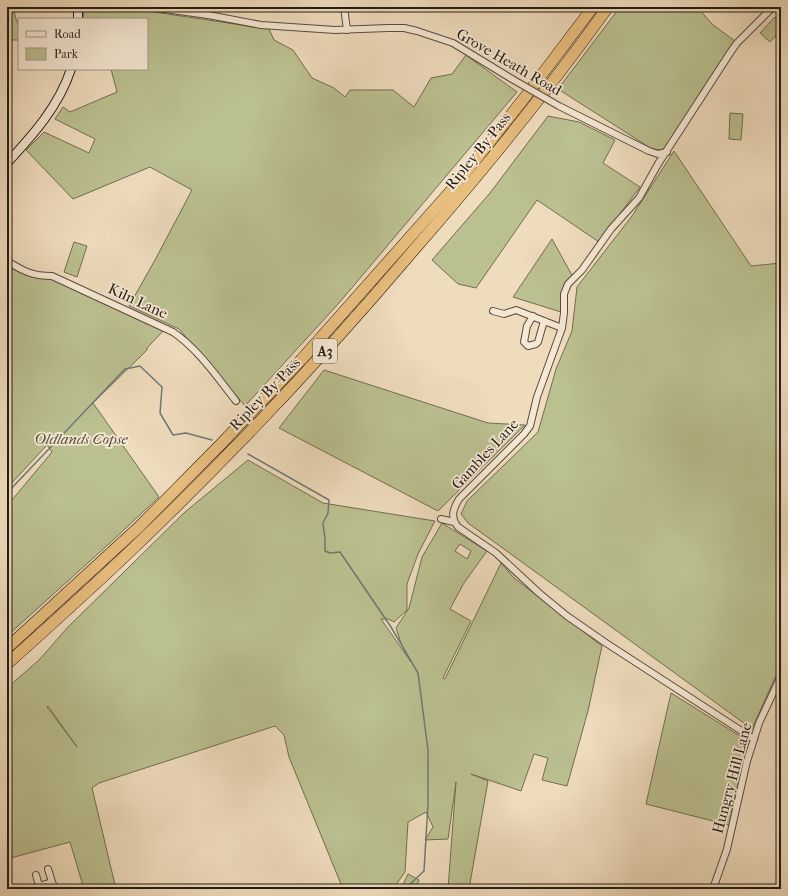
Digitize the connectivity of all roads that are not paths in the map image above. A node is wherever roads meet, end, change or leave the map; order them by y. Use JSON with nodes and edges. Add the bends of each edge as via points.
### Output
{"nodes":[{"id":1,"x":78,"y":7,"type":"edge"},
{"id":2,"x":150,"y":7,"type":"edge"},
{"id":3,"x":344,"y":7,"type":"edge"},
{"id":4,"x":593,"y":7,"type":"edge"},
{"id":5,"x":607,"y":7,"type":"edge"},
{"id":6,"x":773,"y":7,"type":"edge"},
{"id":7,"x":159,"y":8,"type":"edge"},
{"id":8,"x":78,"y":18,"type":"edge"},
{"id":9,"x":347,"y":30,"type":"junction"},
{"id":10,"x":71,"y":70,"type":"edge"},
{"id":11,"x":649,"y":151,"type":"junction"},
{"id":12,"x":667,"y":152,"type":"junction"},
{"id":13,"x":7,"y":163,"type":"edge"},
{"id":14,"x":658,"y":164,"type":"junction"},
{"id":15,"x":7,"y":261,"type":"edge"},
{"id":16,"x":493,"y":311,"type":"dead end"},
{"id":17,"x":532,"y":316,"type":"junction"},
{"id":18,"x":544,"y":321,"type":"junction"},
{"id":19,"x":562,"y":328,"type":"junction"},
{"id":20,"x":236,"y":401,"type":"dead end"},
{"id":21,"x":441,"y":519,"type":"dead end"},
{"id":22,"x":454,"y":522,"type":"junction"},
{"id":23,"x":7,"y":648,"type":"edge"},
{"id":24,"x":7,"y":664,"type":"edge"},
{"id":25,"x":781,"y":676,"type":"edge"},
{"id":26,"x":754,"y":739,"type":"junction"},
{"id":27,"x":48,"y":869,"type":"dead end"},
{"id":28,"x":36,"y":875,"type":"dead end"},
{"id":29,"x":52,"y":882,"type":"junction"},
{"id":30,"x":40,"y":887,"type":"edge"},
{"id":31,"x":55,"y":889,"type":"edge"},
{"id":32,"x":714,"y":889,"type":"edge"}],
"edges":[{"from":1,"to":8,"type":"main road"},
{"from":2,"to":7,"type":"street","name":"Grove Heath Road"},
{"from":3,"to":9,"type":"street"},
{"from":4,"to":23,"type":"highway","name":"Ripley By-Pass","number":"A3","via":[[450,192],[301,360],[139,527]]},
{"from":5,"to":24,"type":"highway","name":"Ripley By-Pass","number":"A3","via":[[459,199],[311,367],[148,534]]},
{"from":6,"to":12,"type":"street","via":[[730,53]]},
{"from":7,"to":9,"type":"street","name":"Grove Heath Road","via":[[261,24]]},
{"from":9,"to":11,"type":"street","name":"Grove Heath Road","bridge":true,"via":[[404,28],[454,43],[559,106]]},
{"from":10,"to":13,"type":"main road","via":[[52,110]]},
{"from":11,"to":12,"type":"street","name":"Grove Heath Road","via":[[658,154]]},
{"from":11,"to":14,"type":"street"},
{"from":12,"to":14,"type":"street","name":"Gambles Lane"},
{"from":14,"to":19,"type":"street","name":"Gambles Lane","via":[[639,198],[568,284],[564,294]]},
{"from":15,"to":20,"type":"street","name":"Kiln Lane","via":[[28,273],[52,276],[173,332],[202,359]]},
{"from":16,"to":17,"type":"street","via":[[504,314],[516,310]]},
{"from":17,"to":18,"type":"street"},
{"from":17,"to":18,"type":"street","via":[[527,326],[524,342],[526,345],[538,342]]},
{"from":18,"to":19,"type":"street"},
{"from":19,"to":22,"type":"street","name":"Gambles Lane","via":[[537,397],[530,426],[459,498],[454,509]]},
{"from":21,"to":22,"type":"street"},
{"from":22,"to":26,"type":"street","via":[[496,553],[567,616]]},
{"from":25,"to":26,"type":"street","name":"Hungry Hill Lane"},
{"from":26,"to":32,"type":"street","name":"Hungry Hill Lane","via":[[727,849]]},
{"from":27,"to":29,"type":"street"},
{"from":28,"to":30,"type":"street"},
{"from":29,"to":30,"type":"street"},
{"from":29,"to":31,"type":"street"}]}
